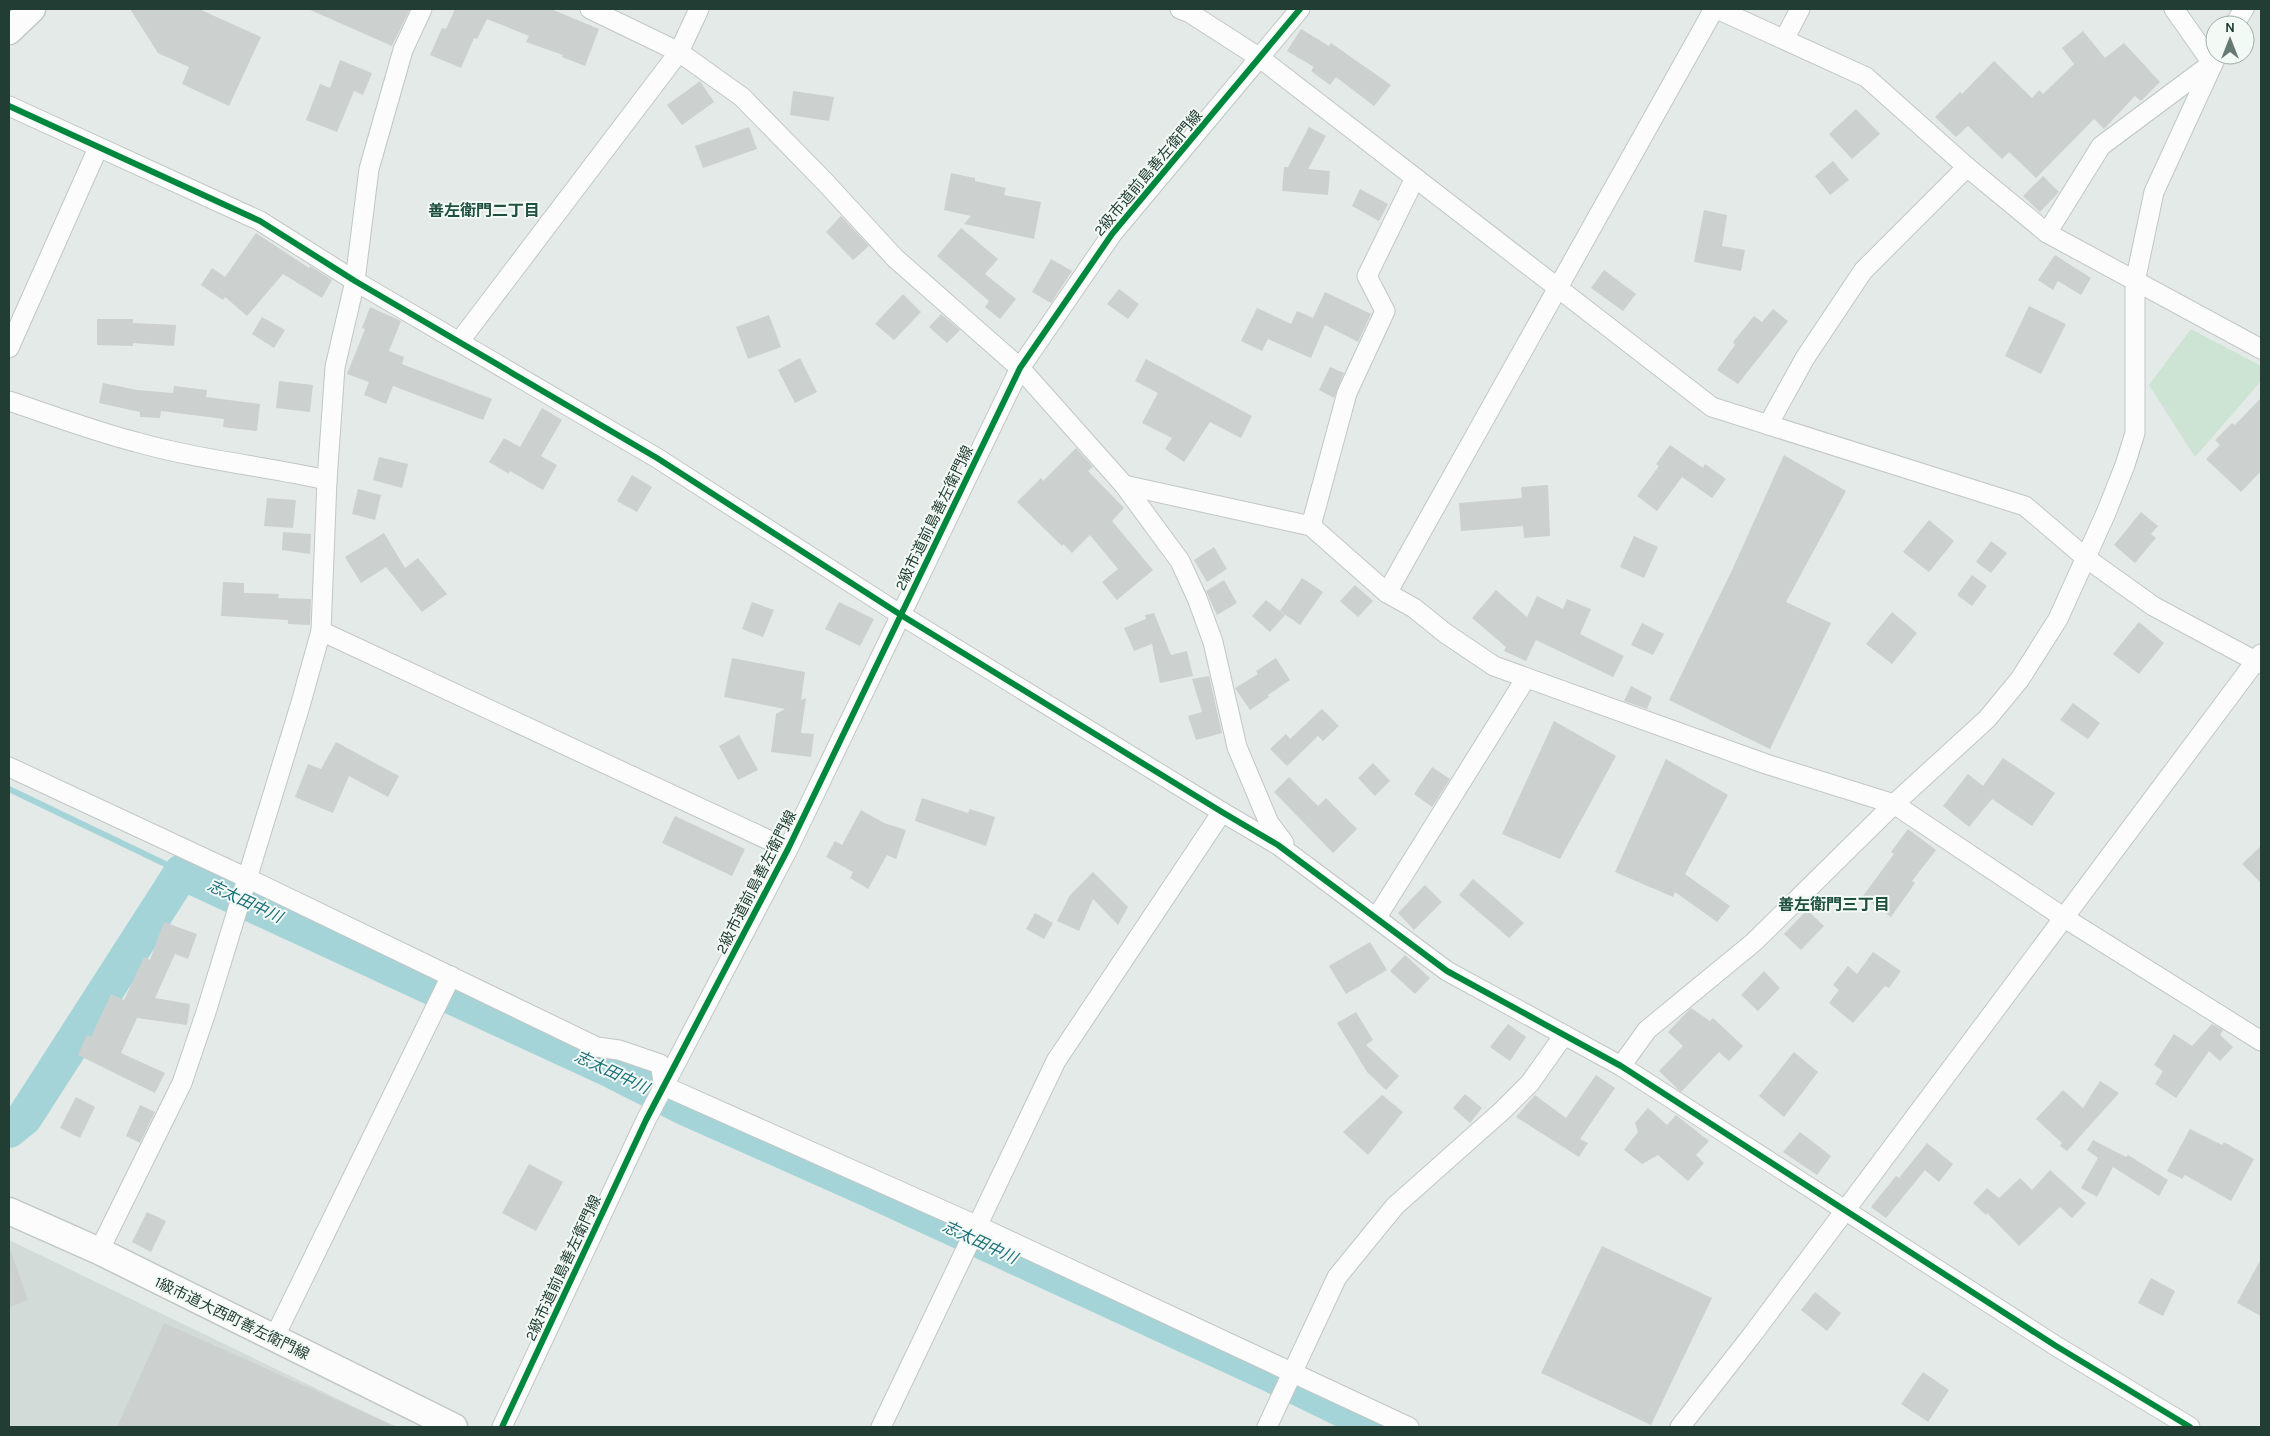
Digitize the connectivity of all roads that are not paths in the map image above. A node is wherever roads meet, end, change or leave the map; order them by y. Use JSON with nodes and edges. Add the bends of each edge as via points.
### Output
{"nodes":[{"id":1,"x":32,"y":9,"type":"edge"},
{"id":2,"x":422,"y":9,"type":"edge"},
{"id":3,"x":590,"y":9,"type":"edge"},
{"id":4,"x":699,"y":9,"type":"edge"},
{"id":5,"x":1180,"y":9,"type":"edge"},
{"id":6,"x":1300,"y":9,"type":"edge"},
{"id":7,"x":1716,"y":9,"type":"edge"},
{"id":8,"x":1800,"y":9,"type":"edge"},
{"id":9,"x":2174,"y":9,"type":"edge"},
{"id":10,"x":9,"y":31,"type":"edge"},
{"id":11,"x":1785,"y":38,"type":"junction"},
{"id":12,"x":2205,"y":47,"type":"edge"},
{"id":13,"x":679,"y":52,"type":"junction"},
{"id":14,"x":1260,"y":58,"type":"junction"},
{"id":15,"x":2207,"y":65,"type":"edge"},
{"id":16,"x":2212,"y":65,"type":"edge"},
{"id":17,"x":9,"y":106,"type":"edge"},
{"id":18,"x":98,"y":148,"type":"junction"},
{"id":19,"x":1967,"y":167,"type":"junction"},
{"id":20,"x":1415,"y":178,"type":"junction"},
{"id":21,"x":2048,"y":233,"type":"junction"},
{"id":22,"x":355,"y":281,"type":"junction"},
{"id":23,"x":2135,"y":282,"type":"junction"},
{"id":24,"x":1557,"y":287,"type":"junction"},
{"id":25,"x":459,"y":342,"type":"junction"},
{"id":26,"x":9,"y":348,"type":"edge"},
{"id":27,"x":2261,"y":349,"type":"edge"},
{"id":28,"x":1020,"y":368,"type":"junction"},
{"id":29,"x":9,"y":401,"type":"edge"},
{"id":30,"x":1768,"y":424,"type":"junction"},
{"id":31,"x":327,"y":480,"type":"junction"},
{"id":32,"x":1124,"y":485,"type":"junction"},
{"id":33,"x":1311,"y":526,"type":"junction"},
{"id":34,"x":2086,"y":558,"type":"junction"},
{"id":35,"x":1387,"y":593,"type":"junction"},
{"id":36,"x":901,"y":615,"type":"junction"},
{"id":37,"x":321,"y":631,"type":"junction"},
{"id":38,"x":2259,"y":660,"type":"edge"},
{"id":39,"x":1526,"y":678,"type":"junction"},
{"id":40,"x":9,"y":768,"type":"edge"},
{"id":41,"x":1894,"y":804,"type":"junction"},
{"id":42,"x":1222,"y":812,"type":"junction"},
{"id":43,"x":788,"y":848,"type":"junction"},
{"id":44,"x":1292,"y":855,"type":"junction"},
{"id":45,"x":247,"y":878,"type":"junction"},
{"id":46,"x":1377,"y":917,"type":"junction"},
{"id":47,"x":2063,"y":917,"type":"junction"},
{"id":48,"x":452,"y":976,"type":"junction"},
{"id":49,"x":1564,"y":1035,"type":"junction"},
{"id":50,"x":2261,"y":1041,"type":"edge"},
{"id":51,"x":1621,"y":1066,"type":"junction"},
{"id":52,"x":664,"y":1086,"type":"junction"},
{"id":53,"x":1843,"y":1211,"type":"junction"},
{"id":54,"x":9,"y":1212,"type":"edge"},
{"id":55,"x":978,"y":1226,"type":"junction"},
{"id":56,"x":99,"y":1252,"type":"junction"},
{"id":57,"x":274,"y":1338,"type":"junction"},
{"id":58,"x":1292,"y":1372,"type":"junction"},
{"id":59,"x":454,"y":1427,"type":"edge"},
{"id":60,"x":502,"y":1427,"type":"edge"},
{"id":61,"x":881,"y":1427,"type":"edge"},
{"id":62,"x":1267,"y":1427,"type":"edge"},
{"id":63,"x":1409,"y":1427,"type":"edge"},
{"id":64,"x":1680,"y":1427,"type":"edge"},
{"id":65,"x":2190,"y":1427,"type":"edge"}],
"edges":[{"from":1,"to":10,"type":"street"},
{"from":2,"to":22,"type":"street","via":[[403,50],[369,169]]},
{"from":3,"to":13,"type":"street"},
{"from":4,"to":13,"type":"street"},
{"from":5,"to":14,"type":"street"},
{"from":6,"to":14,"type":"street","name":"2級市道前島善左衛門線"},
{"from":7,"to":11,"type":"street"},
{"from":7,"to":24,"type":"street"},
{"from":8,"to":11,"type":"street"},
{"from":9,"to":12,"type":"street"},
{"from":11,"to":19,"type":"street","via":[[1866,76]]},
{"from":13,"to":25,"type":"street"},
{"from":13,"to":28,"type":"street","via":[[742,97],[895,258]]},
{"from":14,"to":20,"type":"street"},
{"from":14,"to":28,"type":"street","name":"2級市道前島善左衛門線","via":[[1112,234]]},
{"from":15,"to":21,"type":"street","via":[[2101,146]]},
{"from":16,"to":23,"type":"street","via":[[2154,192]]},
{"from":17,"to":18,"type":"street"},
{"from":18,"to":22,"type":"street","via":[[260,221]]},
{"from":18,"to":26,"type":"street"},
{"from":19,"to":21,"type":"street"},
{"from":19,"to":30,"type":"street","via":[[1863,272],[1805,358]]},
{"from":20,"to":24,"type":"street"},
{"from":20,"to":33,"type":"street","via":[[1367,276],[1385,311],[1347,393]]},
{"from":21,"to":23,"type":"street"},
{"from":22,"to":25,"type":"street"},
{"from":22,"to":31,"type":"street","via":[[335,367]]},
{"from":23,"to":27,"type":"street"},
{"from":23,"to":34,"type":"street","via":[[2135,433]]},
{"from":24,"to":30,"type":"street","via":[[1712,407]]},
{"from":24,"to":35,"type":"street"},
{"from":25,"to":36,"type":"street","via":[[657,458]]},
{"from":28,"to":32,"type":"street"},
{"from":28,"to":36,"type":"street","name":"2級市道前島善左衛門線"},
{"from":29,"to":31,"type":"street","via":[[137,443]]},
{"from":30,"to":34,"type":"street","via":[[2025,506]]},
{"from":31,"to":37,"type":"street"},
{"from":32,"to":33,"type":"street"},
{"from":32,"to":44,"type":"street","via":[[1180,560],[1213,642],[1237,747],[1268,823]]},
{"from":33,"to":35,"type":"street"},
{"from":34,"to":38,"type":"street","via":[[2153,606]]},
{"from":34,"to":41,"type":"street","via":[[2058,620],[2020,679],[1987,719]]},
{"from":35,"to":39,"type":"street","via":[[1414,608],[1494,666]]},
{"from":36,"to":42,"type":"street"},
{"from":36,"to":43,"type":"street","name":"2級市道前島善左衛門線"},
{"from":37,"to":43,"type":"street"},
{"from":37,"to":45,"type":"street"},
{"from":38,"to":47,"type":"street"},
{"from":39,"to":41,"type":"street","via":[[1766,764]]},
{"from":39,"to":46,"type":"street"},
{"from":40,"to":45,"type":"street"},
{"from":41,"to":47,"type":"street"},
{"from":41,"to":51,"type":"street","via":[[1754,942],[1648,1030]]},
{"from":42,"to":44,"type":"street"},
{"from":42,"to":55,"type":"street","via":[[1056,1061]]},
{"from":43,"to":52,"type":"street","name":"2級市道前島善左衛門線"},
{"from":44,"to":46,"type":"street"},
{"from":45,"to":48,"type":"street"},
{"from":45,"to":56,"type":"street","via":[[182,1083]]},
{"from":46,"to":49,"type":"street","via":[[1447,972]]},
{"from":47,"to":50,"type":"street"},
{"from":47,"to":53,"type":"street"},
{"from":48,"to":52,"type":"street","via":[[596,1046],[660,1064]]},
{"from":48,"to":57,"type":"street"},
{"from":49,"to":51,"type":"street"},
{"from":49,"to":58,"type":"street","via":[[1530,1083],[1395,1206],[1337,1277]]},
{"from":51,"to":53,"type":"street"},
{"from":52,"to":55,"type":"street"},
{"from":52,"to":60,"type":"street","name":"2級市道前島善左衛門線"},
{"from":53,"to":64,"type":"street"},
{"from":53,"to":65,"type":"street"},
{"from":54,"to":56,"type":"street","name":"1級市道大西町善左衛門線"},
{"from":55,"to":58,"type":"street"},
{"from":55,"to":61,"type":"street"},
{"from":56,"to":57,"type":"street","name":"1級市道大西町善左衛門線"},
{"from":57,"to":59,"type":"street","name":"1級市道大西町善左衛門線"},
{"from":58,"to":62,"type":"street"},
{"from":58,"to":63,"type":"street"}]}
